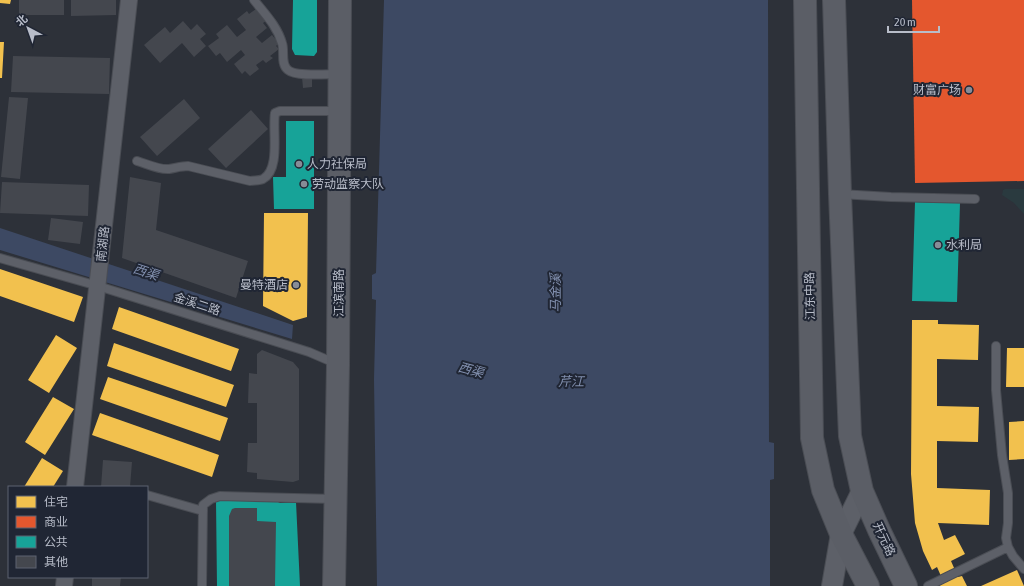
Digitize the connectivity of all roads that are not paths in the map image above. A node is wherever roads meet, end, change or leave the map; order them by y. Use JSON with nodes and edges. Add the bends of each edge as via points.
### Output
{"nodes":[{"id":1,"x":129,"y":0,"type":"edge"},
{"id":2,"x":254,"y":0,"type":"edge"},
{"id":3,"x":340,"y":0,"type":"edge"},
{"id":4,"x":805,"y":0,"type":"edge"},
{"id":5,"x":834,"y":0,"type":"edge"},
{"id":6,"x":340,"y":74,"type":"junction"},
{"id":7,"x":340,"y":111,"type":"junction"},
{"id":8,"x":137,"y":161,"type":"dead end"},
{"id":9,"x":840,"y":194,"type":"junction"},
{"id":10,"x":975,"y":199,"type":"dead end"},
{"id":11,"x":0,"y":258,"type":"edge"},
{"id":12,"x":98,"y":286,"type":"junction"},
{"id":13,"x":996,"y":346,"type":"dead end"},
{"id":14,"x":338,"y":365,"type":"junction"},
{"id":15,"x":76,"y":486,"type":"edge"},
{"id":16,"x":862,"y":491,"type":"junction"},
{"id":17,"x":148,"y":495,"type":"edge"},
{"id":18,"x":336,"y":499,"type":"junction"},
{"id":19,"x":203,"y":511,"type":"junction"},
{"id":20,"x":841,"y":534,"type":"junction"},
{"id":21,"x":1008,"y":547,"type":"junction"},
{"id":22,"x":1024,"y":569,"type":"edge"},
{"id":23,"x":202,"y":586,"type":"edge"},
{"id":24,"x":334,"y":586,"type":"edge"},
{"id":25,"x":832,"y":586,"type":"edge"},
{"id":26,"x":868,"y":586,"type":"edge"},
{"id":27,"x":906,"y":586,"type":"edge"},
{"id":28,"x":928,"y":586,"type":"edge"}],
"edges":[{"from":1,"to":12,"type":"street","name":"南湖路"},
{"from":2,"to":6,"type":"lane","via":[[275,26],[283,45],[284,66],[288,70],[298,73]]},
{"from":3,"to":6,"type":"main road","name":"江滨南路"},
{"from":4,"to":20,"type":"main road","name":"江东中路","via":[[812,438],[823,490]]},
{"from":5,"to":9,"type":"main road"},
{"from":6,"to":7,"type":"main road","name":"江滨南路"},
{"from":7,"to":8,"type":"lane","via":[[275,113],[273,162],[267,175],[262,179],[250,181],[188,166],[168,169]]},
{"from":7,"to":14,"type":"main road","name":"江滨南路"},
{"from":9,"to":10,"type":"lane"},
{"from":9,"to":16,"type":"main road","via":[[850,436]]},
{"from":11,"to":12,"type":"lane","name":"金溪二路"},
{"from":12,"to":14,"type":"lane","name":"金溪二路","via":[[309,352]]},
{"from":12,"to":15,"type":"street","name":"南湖路"},
{"from":13,"to":21,"type":"lane","via":[[996,390],[1008,493]]},
{"from":14,"to":18,"type":"main road","name":"江滨南路"},
{"from":16,"to":20,"type":"street"},
{"from":16,"to":27,"type":"main road","name":"开元路"},
{"from":17,"to":19,"type":"lane"},
{"from":18,"to":19,"type":"lane","via":[[220,496],[203,504]]},
{"from":18,"to":24,"type":"main road","name":"江滨南路"},
{"from":19,"to":23,"type":"lane"},
{"from":20,"to":25,"type":"street"},
{"from":20,"to":26,"type":"main road"},
{"from":21,"to":22,"type":"lane"},
{"from":21,"to":28,"type":"lane"}]}
